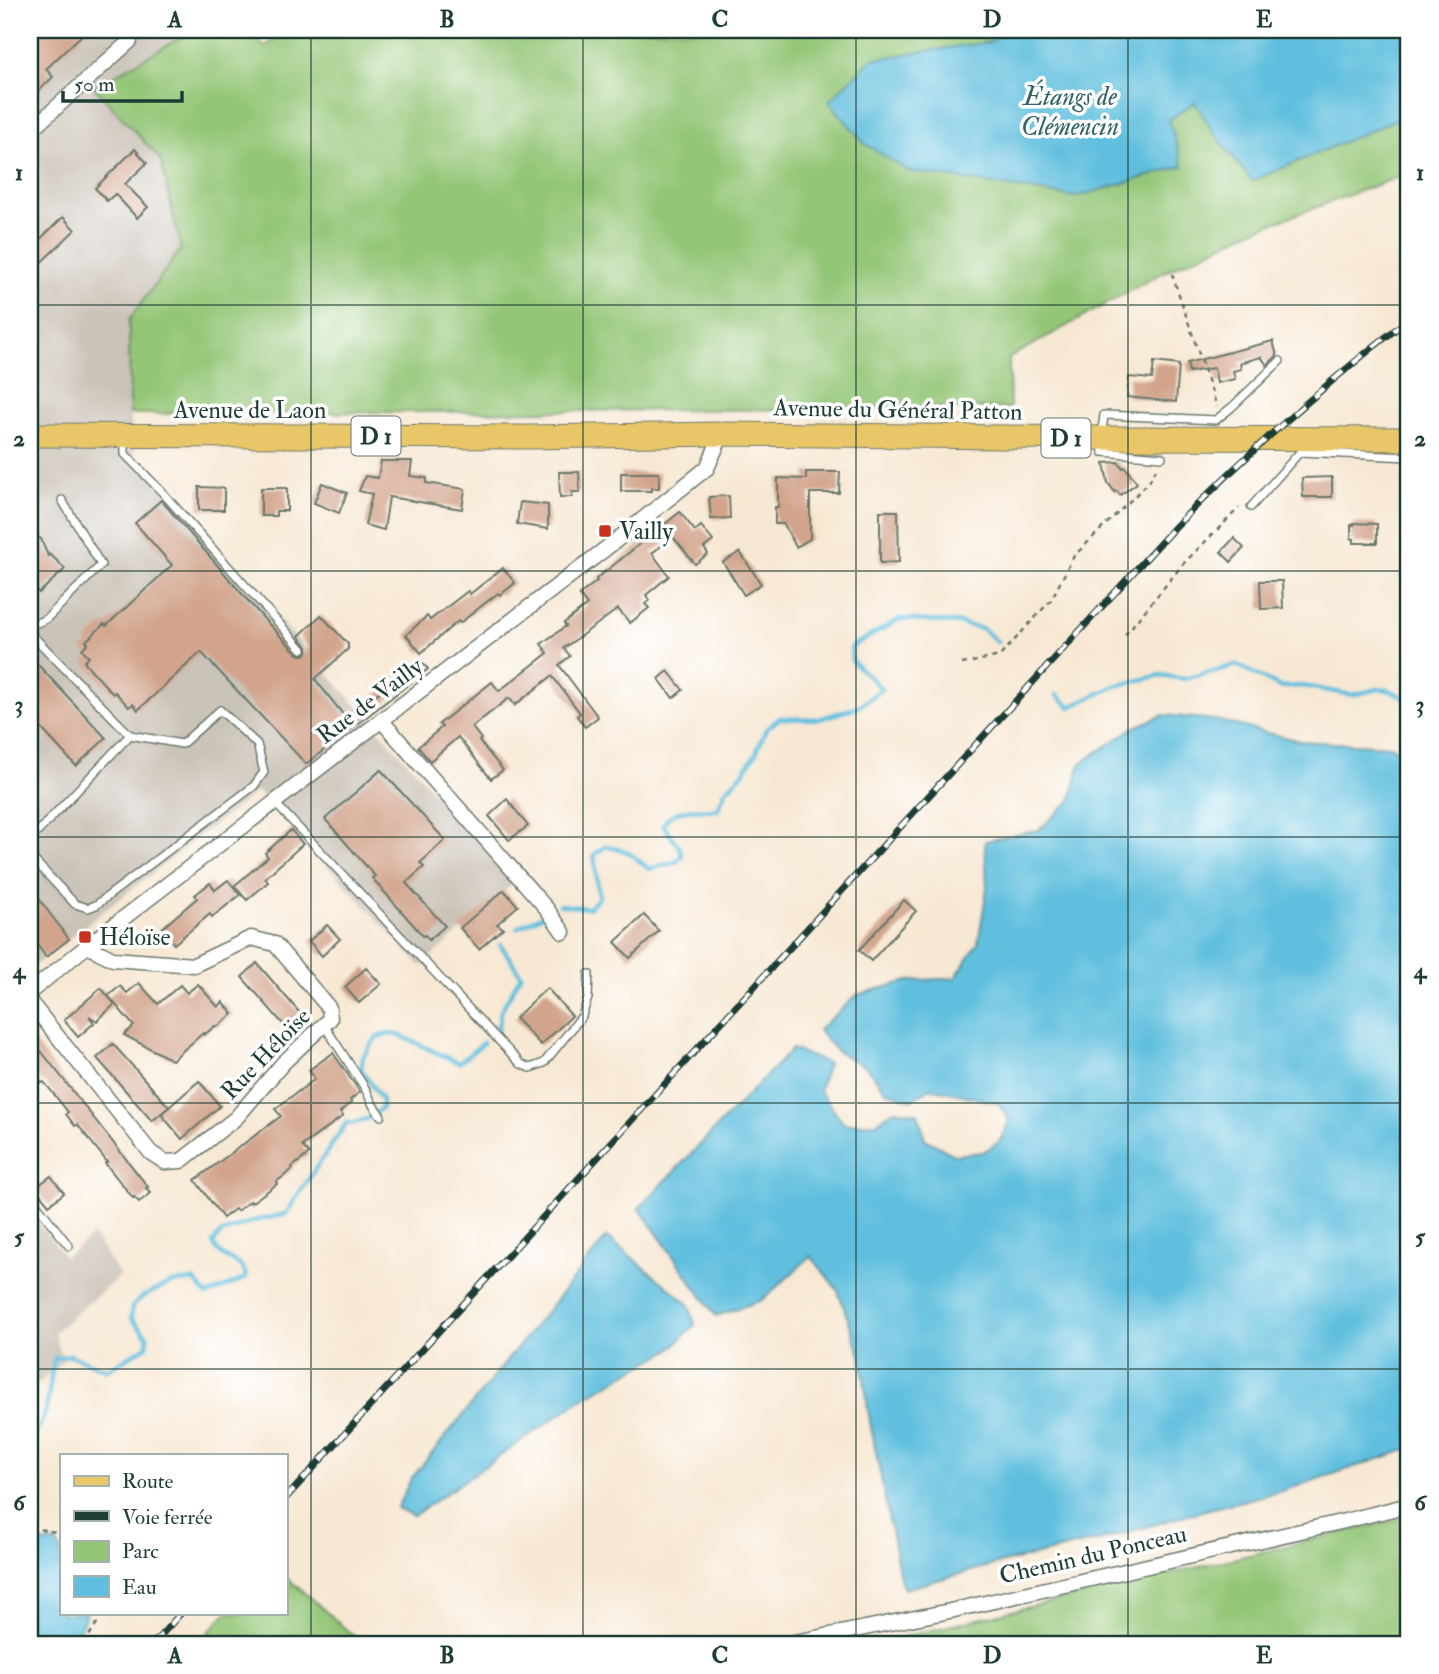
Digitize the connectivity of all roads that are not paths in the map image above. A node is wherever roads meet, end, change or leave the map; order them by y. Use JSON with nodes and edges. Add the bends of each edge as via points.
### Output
{"nodes":[{"id":1,"x":129,"y":35,"type":"edge"},
{"id":2,"x":30,"y":131,"type":"edge"},
{"id":3,"x":1280,"y":361,"type":"dead end"},
{"id":4,"x":722,"y":434,"type":"junction"},
{"id":5,"x":30,"y":435,"type":"edge"},
{"id":6,"x":125,"y":436,"type":"junction"},
{"id":7,"x":1101,"y":438,"type":"junction"},
{"id":8,"x":1405,"y":448,"type":"edge"},
{"id":9,"x":1162,"y":457,"type":"road end"},
{"id":10,"x":62,"y":500,"type":"dead end"},
{"id":11,"x":1251,"y":507,"type":"road end"},
{"id":12,"x":30,"y":626,"type":"edge"},
{"id":13,"x":30,"y":632,"type":"edge"},
{"id":14,"x":302,"y":649,"type":"dead end"},
{"id":15,"x":381,"y":720,"type":"junction"},
{"id":16,"x":130,"y":735,"type":"junction"},
{"id":17,"x":275,"y":802,"type":"junction"},
{"id":18,"x":30,"y":840,"type":"edge"},
{"id":19,"x":30,"y":856,"type":"edge"},
{"id":20,"x":563,"y":932,"type":"dead end"},
{"id":21,"x":87,"y":946,"type":"junction"},
{"id":22,"x":589,"y":974,"type":"dead end"},
{"id":23,"x":30,"y":992,"type":"edge"},
{"id":24,"x":30,"y":1002,"type":"edge"},
{"id":25,"x":324,"y":1025,"type":"junction"},
{"id":26,"x":381,"y":1116,"type":"dead end"},
{"id":27,"x":30,"y":1196,"type":"edge"},
{"id":28,"x":69,"y":1246,"type":"dead end"},
{"id":29,"x":1409,"y":1505,"type":"edge"},
{"id":30,"x":785,"y":1644,"type":"edge"}],
"edges":[{"from":1,"to":2,"type":"street"},
{"from":3,"to":7,"type":"lane","via":[[1216,420],[1104,415]]},
{"from":4,"to":6,"type":"main road","name":"Avenue de Laon","number":"D 1"},
{"from":4,"to":7,"type":"main road","name":"Avenue du Général Patton","number":"D 1"},
{"from":4,"to":15,"type":"street","name":"Rue de Vailly","via":[[707,468]]},
{"from":5,"to":6,"type":"main road","name":"Avenue de Laon","number":"D 1"},
{"from":6,"to":14,"type":"lane","via":[[125,453]]},
{"from":7,"to":8,"type":"main road","name":"Avenue du Général Patton","number":"D 1"},
{"from":7,"to":9,"type":"lane","via":[[1103,452]]},
{"from":8,"to":11,"type":"lane","via":[[1300,452]]},
{"from":10,"to":12,"type":"lane","via":[[101,565],[46,619]]},
{"from":13,"to":16,"type":"lane"},
{"from":15,"to":17,"type":"street","name":"Rue de Vailly"},
{"from":15,"to":20,"type":"street"},
{"from":16,"to":18,"type":"lane"},
{"from":16,"to":19,"type":"lane","via":[[183,744],[220,710],[257,744],[264,772],[254,786],[88,908],[75,904]]},
{"from":17,"to":21,"type":"street","name":"Rue de Vailly"},
{"from":17,"to":22,"type":"lane","via":[[521,1064],[530,1068],[544,1063],[582,1016]]},
{"from":21,"to":23,"type":"street","name":"Rue de Vailly"},
{"from":21,"to":25,"type":"street","name":"Rue Héloïse","via":[[113,959],[194,965],[251,938],[275,944],[329,1008],[330,1019]]},
{"from":24,"to":25,"type":"street","name":"Rue Héloïse","via":[[151,1153],[165,1162],[181,1161],[236,1118],[284,1062]]},
{"from":25,"to":26,"type":"lane"},
{"from":27,"to":28,"type":"lane"},
{"from":29,"to":30,"type":"street","name":"Chemin du Ponceau","via":[[950,1611]]}]}
